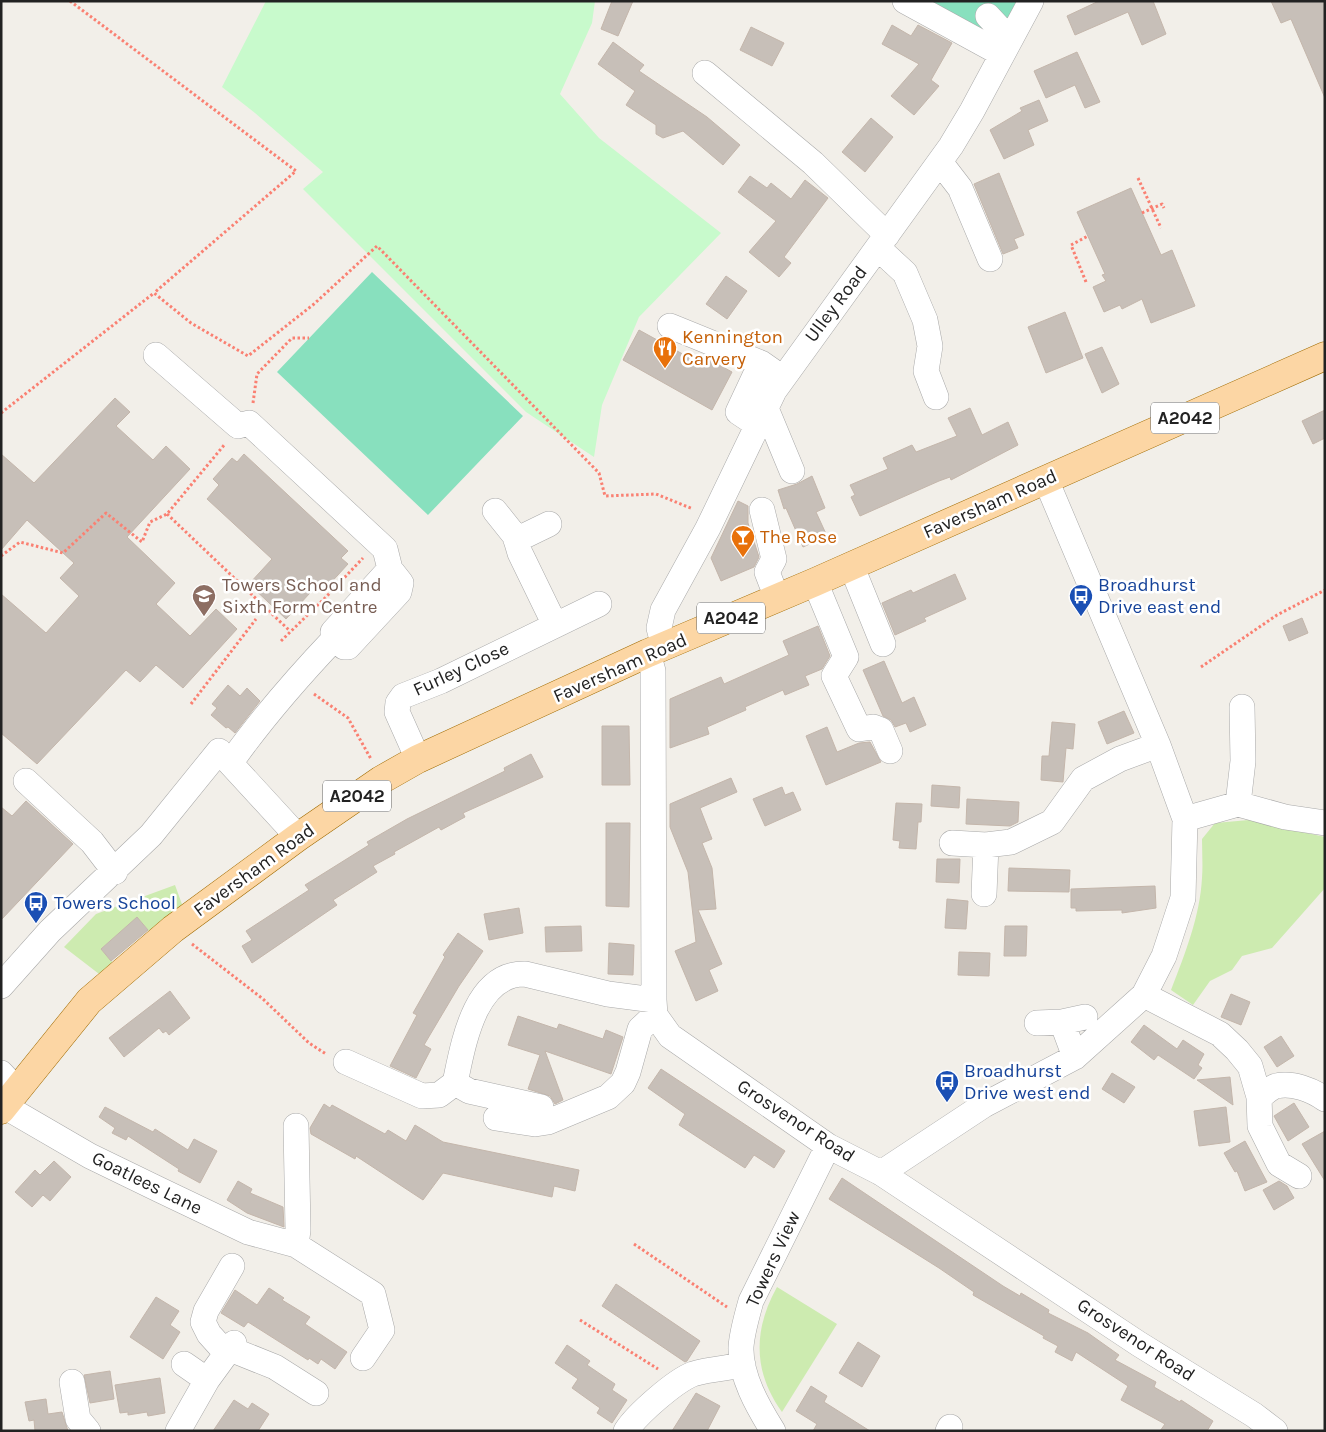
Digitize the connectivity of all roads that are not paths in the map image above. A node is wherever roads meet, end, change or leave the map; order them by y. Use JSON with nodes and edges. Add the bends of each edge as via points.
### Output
{"nodes":[{"id":1,"x":905,"y":1,"type":"edge"},
{"id":2,"x":1031,"y":1,"type":"edge"},
{"id":3,"x":988,"y":16,"type":"dead end"},
{"id":4,"x":1007,"y":45,"type":"junction"},
{"id":5,"x":705,"y":73,"type":"dead end"},
{"id":6,"x":940,"y":162,"type":"junction"},
{"id":7,"x":883,"y":242,"type":"junction"},
{"id":8,"x":990,"y":259,"type":"dead end"},
{"id":9,"x":670,"y":326,"type":"dead end"},
{"id":10,"x":156,"y":355,"type":"dead end"},
{"id":11,"x":1325,"y":356,"type":"edge"},
{"id":12,"x":761,"y":363,"type":"junction"},
{"id":13,"x":781,"y":377,"type":"junction"},
{"id":14,"x":936,"y":397,"type":"dead end"},
{"id":15,"x":760,"y":415,"type":"junction"},
{"id":16,"x":792,"y":471,"type":"dead end"},
{"id":17,"x":1046,"y":480,"type":"junction"},
{"id":18,"x":762,"y":510,"type":"dead end"},
{"id":19,"x":495,"y":511,"type":"dead end"},
{"id":20,"x":549,"y":524,"type":"dead end"},
{"id":21,"x":516,"y":540,"type":"junction"},
{"id":22,"x":852,"y":565,"type":"junction"},
{"id":23,"x":815,"y":582,"type":"junction"},
{"id":24,"x":777,"y":598,"type":"junction"},
{"id":25,"x":599,"y":604,"type":"dead end"},
{"id":26,"x":555,"y":625,"type":"junction"},
{"id":27,"x":884,"y":644,"type":"dead end"},
{"id":28,"x":656,"y":650,"type":"junction"},
{"id":29,"x":1242,"y":707,"type":"dead end"},
{"id":30,"x":1158,"y":745,"type":"junction"},
{"id":31,"x":890,"y":751,"type":"dead end"},
{"id":32,"x":418,"y":759,"type":"junction"},
{"id":33,"x":231,"y":762,"type":"junction"},
{"id":34,"x":26,"y":781,"type":"dead end"},
{"id":35,"x":1238,"y":804,"type":"junction"},
{"id":36,"x":1185,"y":819,"type":"junction"},
{"id":37,"x":1325,"y":823,"type":"edge"},
{"id":38,"x":298,"y":837,"type":"junction"},
{"id":39,"x":952,"y":843,"type":"dead end"},
{"id":40,"x":986,"y":845,"type":"junction"},
{"id":41,"x":114,"y":872,"type":"junction"},
{"id":42,"x":984,"y":894,"type":"dead end"},
{"id":43,"x":1,"y":986,"type":"edge"},
{"id":44,"x":1144,"y":995,"type":"junction"},
{"id":45,"x":655,"y":1008,"type":"junction"},
{"id":46,"x":1037,"y":1023,"type":"dead end"},
{"id":47,"x":1075,"y":1057,"type":"junction"},
{"id":48,"x":346,"y":1062,"type":"road end"},
{"id":49,"x":455,"y":1084,"type":"junction"},
{"id":50,"x":6,"y":1095,"type":"edge"},
{"id":51,"x":1259,"y":1097,"type":"junction"},
{"id":52,"x":1325,"y":1099,"type":"edge"},
{"id":53,"x":494,"y":1107,"type":"junction"},
{"id":54,"x":540,"y":1108,"type":"dead end"},
{"id":55,"x":296,"y":1126,"type":"dead end"},
{"id":56,"x":828,"y":1146,"type":"junction"},
{"id":57,"x":881,"y":1173,"type":"junction"},
{"id":58,"x":1299,"y":1176,"type":"dead end"},
{"id":59,"x":296,"y":1245,"type":"junction"},
{"id":60,"x":232,"y":1266,"type":"dead end"},
{"id":61,"x":230,"y":1348,"type":"junction"},
{"id":62,"x":363,"y":1358,"type":"dead end"},
{"id":63,"x":184,"y":1364,"type":"dead end"},
{"id":64,"x":743,"y":1366,"type":"junction"},
{"id":65,"x":207,"y":1380,"type":"junction"},
{"id":66,"x":72,"y":1382,"type":"dead end"},
{"id":67,"x":316,"y":1393,"type":"dead end"},
{"id":68,"x":88,"y":1431,"type":"edge"},
{"id":69,"x":178,"y":1431,"type":"edge"},
{"id":70,"x":626,"y":1431,"type":"edge"},
{"id":71,"x":773,"y":1431,"type":"edge"},
{"id":72,"x":1275,"y":1431,"type":"edge"}],
"edges":[{"from":1,"to":4,"type":"street"},
{"from":2,"to":4,"type":"street","name":"Ulley Road"},
{"from":3,"to":4,"type":"street","via":[[1001,30]]},
{"from":4,"to":6,"type":"street","name":"Ulley Road"},
{"from":5,"to":7,"type":"street","via":[[813,163]]},
{"from":6,"to":7,"type":"street","name":"Ulley Road"},
{"from":6,"to":8,"type":"street","via":[[960,188]]},
{"from":7,"to":13,"type":"street","name":"Ulley Road"},
{"from":7,"to":14,"type":"street","via":[[905,274],[925,320],[930,346],[926,371]]},
{"from":9,"to":12,"type":"street"},
{"from":10,"to":33,"type":"street","via":[[245,425],[385,549],[390,569],[340,622],[334,632],[335,638],[304,668],[266,713]]},
{"from":11,"to":17,"type":"main road","name":"Faversham Road","number":"A2042"},
{"from":12,"to":13,"type":"street"},
{"from":12,"to":15,"type":"street","via":[[738,412]]},
{"from":13,"to":15,"type":"street","name":"Ulley Road"},
{"from":15,"to":16,"type":"street"},
{"from":15,"to":28,"type":"street","name":"Ulley Road","via":[[714,515],[662,609]]},
{"from":17,"to":22,"type":"main road","name":"Faversham Road","number":"A2042"},
{"from":17,"to":30,"type":"street"},
{"from":18,"to":24,"type":"street","via":[[774,559],[767,572]]},
{"from":19,"to":21,"type":"street"},
{"from":20,"to":21,"type":"street"},
{"from":21,"to":26,"type":"street"},
{"from":22,"to":23,"type":"main road","name":"Faversham Road","number":"A2042"},
{"from":22,"to":27,"type":"street"},
{"from":23,"to":24,"type":"main road","name":"Faversham Road","number":"A2042"},
{"from":23,"to":31,"type":"street","via":[[846,657],[834,676],[858,729],[873,727],[881,730]]},
{"from":24,"to":28,"type":"main road","name":"Faversham Road","number":"A2042"},
{"from":25,"to":26,"type":"street","name":"Furley Close"},
{"from":26,"to":32,"type":"street","name":"Furley Close","via":[[403,696],[397,712]]},
{"from":28,"to":32,"type":"main road","name":"Faversham Road","number":"A2042"},
{"from":28,"to":45,"type":"street"},
{"from":29,"to":35,"type":"street","via":[[1243,761]]},
{"from":30,"to":36,"type":"street"},
{"from":30,"to":40,"type":"street","via":[[1120,759],[1083,779],[1052,822],[1011,842]]},
{"from":32,"to":38,"type":"main road","name":"Faversham Road","number":"A2042","via":[[380,780]]},
{"from":33,"to":38,"type":"street"},
{"from":33,"to":41,"type":"street","via":[[219,751],[151,835]]},
{"from":34,"to":41,"type":"street","via":[[92,842]]},
{"from":35,"to":36,"type":"street"},
{"from":35,"to":37,"type":"street"},
{"from":36,"to":44,"type":"street","via":[[1183,898],[1164,956]]},
{"from":38,"to":50,"type":"main road","name":"Faversham Road","number":"A2042","via":[[173,930],[88,1001]]},
{"from":39,"to":40,"type":"street"},
{"from":40,"to":42,"type":"street"},
{"from":41,"to":43,"type":"street","via":[[50,932]]},
{"from":44,"to":47,"type":"street"},
{"from":44,"to":51,"type":"street","via":[[1220,1034],[1250,1066]]},
{"from":45,"to":49,"type":"street","via":[[525,974],[505,977],[496,982],[479,1004],[468,1026]]},
{"from":45,"to":53,"type":"street","via":[[640,1029],[623,1083],[608,1097],[548,1122],[535,1124]]},
{"from":45,"to":56,"type":"street","name":"Grosvenor Road","via":[[670,1036]]},
{"from":46,"to":47,"type":"street","via":[[1074,1019]]},
{"from":47,"to":57,"type":"street","via":[[984,1105]]},
{"from":48,"to":49,"type":"street","via":[[416,1094],[440,1095]]},
{"from":49,"to":53,"type":"street"},
{"from":50,"to":59,"type":"street","name":"Goatlees Lane","via":[[90,1156],[248,1232]]},
{"from":51,"to":52,"type":"street","via":[[1276,1086],[1299,1087]]},
{"from":51,"to":58,"type":"street","via":[[1260,1126],[1279,1164]]},
{"from":53,"to":54,"type":"street"},
{"from":55,"to":59,"type":"street"},
{"from":56,"to":57,"type":"street","name":"Grosvenor Road"},
{"from":56,"to":64,"type":"street","name":"Towers View","via":[[751,1301],[741,1348]]},
{"from":57,"to":72,"type":"street","name":"Grosvenor Road"},
{"from":59,"to":62,"type":"street","name":"Goatlees Lane","via":[[373,1294],[382,1330]]},
{"from":60,"to":61,"type":"street","via":[[203,1322],[209,1334]]},
{"from":61,"to":65,"type":"street"},
{"from":61,"to":67,"type":"street","via":[[275,1367]]},
{"from":63,"to":65,"type":"street"},
{"from":64,"to":70,"type":"street","via":[[694,1374],[679,1382],[634,1418]]},
{"from":64,"to":71,"type":"street","name":"Towers View","via":[[752,1392]]},
{"from":65,"to":69,"type":"street"},
{"from":66,"to":68,"type":"street","via":[[78,1419]]}]}
